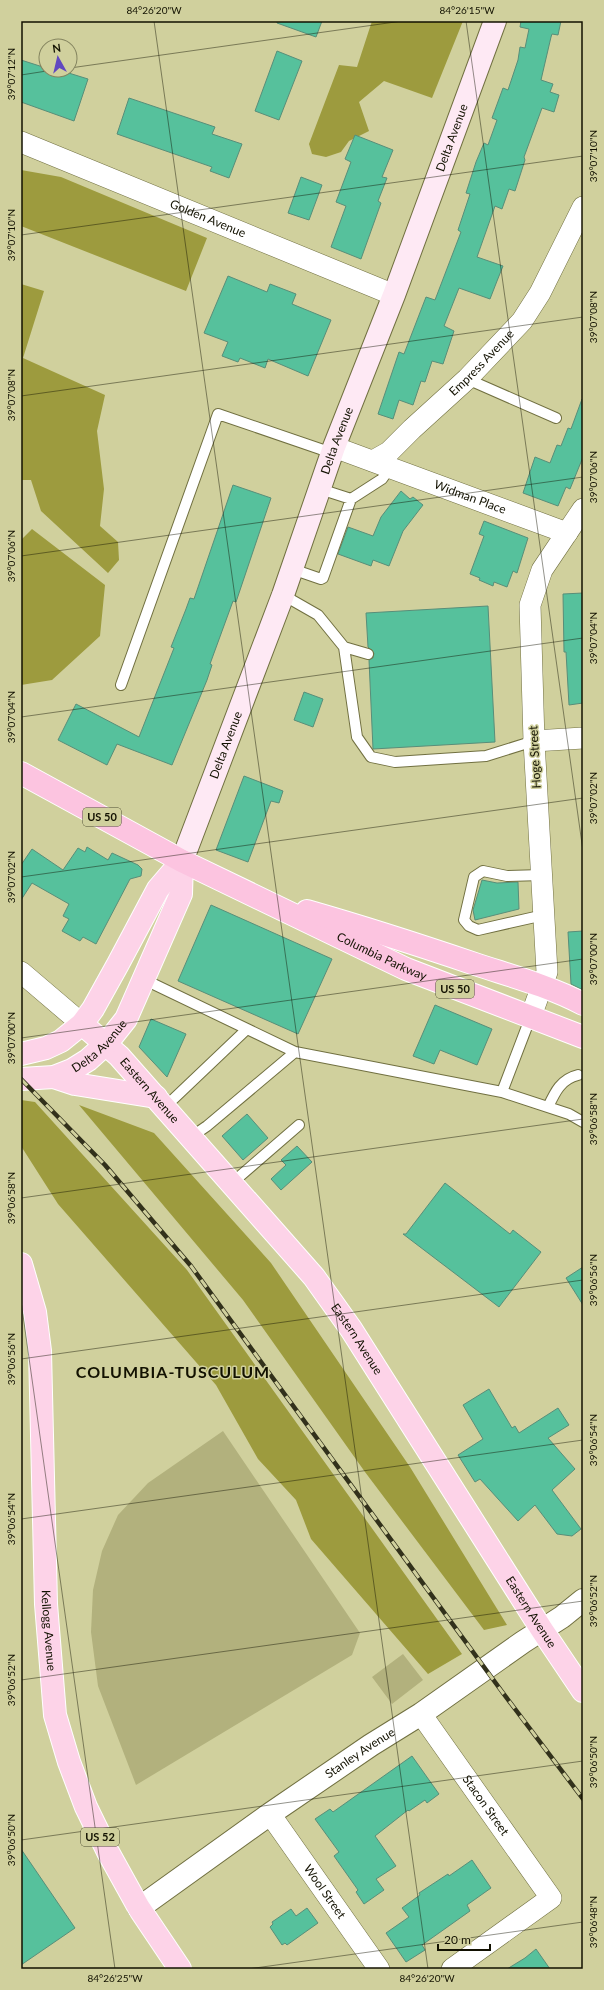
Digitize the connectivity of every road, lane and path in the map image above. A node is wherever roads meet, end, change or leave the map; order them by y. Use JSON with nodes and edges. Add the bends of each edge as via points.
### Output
{"nodes":[{"id":1,"x":495,"y":21,"type":"edge"},
{"id":2,"x":21,"y":142,"type":"edge"},
{"id":3,"x":583,"y":207,"type":"edge"},
{"id":4,"x":394,"y":295,"type":"junction"},
{"id":5,"x":467,"y":380,"type":"junction"},
{"id":6,"x":556,"y":418,"type":"dead end"},
{"id":7,"x":333,"y":450,"type":"junction"},
{"id":8,"x":382,"y":465,"type":"junction"},
{"id":9,"x":320,"y":489,"type":"junction"},
{"id":10,"x":351,"y":499,"type":"junction"},
{"id":11,"x":583,"y":509,"type":"edge"},
{"id":12,"x":567,"y":533,"type":"junction"},
{"id":13,"x":292,"y":569,"type":"junction"},
{"id":14,"x":283,"y":595,"type":"junction"},
{"id":15,"x":344,"y":647,"type":"junction"},
{"id":16,"x":368,"y":654,"type":"dead end"},
{"id":17,"x":121,"y":685,"type":"dead end"},
{"id":18,"x":583,"y":738,"type":"edge"},
{"id":19,"x":534,"y":741,"type":"junction"},
{"id":20,"x":21,"y":773,"type":"edge"},
{"id":21,"x":182,"y":861,"type":"junction"},
{"id":22,"x":542,"y":875,"type":"junction"},
{"id":23,"x":250,"y":895,"type":"junction"},
{"id":24,"x":544,"y":915,"type":"junction"},
{"id":25,"x":380,"y":957,"type":"junction"},
{"id":26,"x":21,"y":972,"type":"edge"},
{"id":27,"x":143,"y":979,"type":"junction"},
{"id":28,"x":543,"y":987,"type":"junction"},
{"id":29,"x":583,"y":1004,"type":"edge"},
{"id":30,"x":531,"y":1016,"type":"junction"},
{"id":31,"x":82,"y":1024,"type":"junction"},
{"id":32,"x":247,"y":1029,"type":"junction"},
{"id":33,"x":583,"y":1037,"type":"edge"},
{"id":34,"x":106,"y":1043,"type":"junction"},
{"id":35,"x":295,"y":1052,"type":"junction"},
{"id":36,"x":21,"y":1054,"type":"edge"},
{"id":37,"x":578,"y":1075,"type":"dead end"},
{"id":38,"x":54,"y":1077,"type":"junction"},
{"id":39,"x":21,"y":1079,"type":"edge"},
{"id":40,"x":502,"y":1092,"type":"junction"},
{"id":41,"x":160,"y":1102,"type":"junction"},
{"id":42,"x":548,"y":1107,"type":"junction"},
{"id":43,"x":583,"y":1122,"type":"edge"},
{"id":44,"x":299,"y":1125,"type":"dead end"},
{"id":45,"x":192,"y":1137,"type":"junction"},
{"id":46,"x":232,"y":1183,"type":"junction"},
{"id":47,"x":21,"y":1264,"type":"edge"},
{"id":48,"x":583,"y":1600,"type":"edge"},
{"id":49,"x":542,"y":1630,"type":"junction"},
{"id":50,"x":583,"y":1691,"type":"edge"},
{"id":51,"x":421,"y":1714,"type":"junction"},
{"id":52,"x":270,"y":1814,"type":"junction"},
{"id":53,"x":139,"y":1908,"type":"junction"},
{"id":54,"x":180,"y":1969,"type":"edge"},
{"id":55,"x":379,"y":1969,"type":"edge"},
{"id":56,"x":452,"y":1969,"type":"edge"}],
"edges":[{"from":1,"to":4,"type":"main road","name":"Delta Avenue"},
{"from":2,"to":4,"type":"street","name":"Golden Avenue"},
{"from":3,"to":5,"type":"street","name":"Empress Avenue","via":[[540,293],[522,321]]},
{"from":4,"to":7,"type":"main road","name":"Delta Avenue"},
{"from":5,"to":6,"type":"lane"},
{"from":5,"to":8,"type":"street","name":"Empress Avenue","via":[[412,428],[389,452]]},
{"from":7,"to":8,"type":"street"},
{"from":7,"to":9,"type":"main road","name":"Delta Avenue"},
{"from":7,"to":17,"type":"lane","via":[[218,414]]},
{"from":8,"to":10,"type":"lane","via":[[382,479]]},
{"from":8,"to":12,"type":"street","name":"Widman Place"},
{"from":9,"to":10,"type":"lane"},
{"from":9,"to":13,"type":"main road","name":"Delta Avenue"},
{"from":10,"to":13,"type":"lane","via":[[323,578]]},
{"from":11,"to":12,"type":"street","name":"Hoge Street"},
{"from":12,"to":19,"type":"street","name":"Hoge Street","via":[[542,570],[530,605]]},
{"from":13,"to":14,"type":"main road","name":"Delta Avenue"},
{"from":14,"to":15,"type":"lane","via":[[318,615]]},
{"from":14,"to":21,"type":"main road","name":"Delta Avenue"},
{"from":15,"to":16,"type":"lane"},
{"from":15,"to":19,"type":"lane","via":[[357,737],[371,757],[394,762],[486,756]]},
{"from":18,"to":19,"type":"street"},
{"from":19,"to":22,"type":"street","name":"Hoge Street"},
{"from":20,"to":21,"type":"highway","name":"Columbia Parkway","number":"US 50"},
{"from":21,"to":23,"type":"highway","name":"Columbia Parkway","number":"US 50"},
{"from":21,"to":27,"type":"main road","name":"Delta Avenue","via":[[181,894]]},
{"from":21,"to":31,"type":"main road","name":"Delta Avenue","via":[[158,889],[93,1009]]},
{"from":22,"to":24,"type":"street","name":"Hoge Street"},
{"from":22,"to":24,"type":"lane","via":[[507,876],[483,871],[474,877],[464,920],[478,930]]},
{"from":23,"to":25,"type":"highway","name":"Columbia Parkway","number":"US 50"},
{"from":23,"to":28,"type":"highway","name":"Columbia Parkway","number":"US 50","via":[[350,923]]},
{"from":24,"to":28,"type":"street","name":"Hoge Street","via":[[546,972]]},
{"from":25,"to":28,"type":"highway","via":[[453,964],[531,993]]},
{"from":25,"to":30,"type":"highway","name":"Columbia Parkway","number":"US 50","via":[[486,1001]]},
{"from":26,"to":31,"type":"street"},
{"from":27,"to":32,"type":"lane"},
{"from":27,"to":34,"type":"main road","name":"Delta Avenue","via":[[126,1019]]},
{"from":28,"to":29,"type":"highway","name":"Columbia Parkway","number":"US 50","via":[[563,993]]},
{"from":28,"to":30,"type":"street","name":"Hoge Street"},
{"from":30,"to":33,"type":"highway","name":"Columbia Parkway","number":"US 50"},
{"from":30,"to":40,"type":"lane"},
{"from":31,"to":34,"type":"main road","name":"Eastern Avenue"},
{"from":31,"to":36,"type":"main road","name":"Delta Avenue","via":[[61,1042]]},
{"from":32,"to":35,"type":"lane"},
{"from":32,"to":41,"type":"lane"},
{"from":34,"to":38,"type":"main road","name":"Delta Avenue","via":[[88,1060]]},
{"from":34,"to":41,"type":"main road","name":"Eastern Avenue"},
{"from":35,"to":40,"type":"lane"},
{"from":35,"to":45,"type":"lane"},
{"from":37,"to":42,"type":"lane","via":[[565,1080],[556,1089]]},
{"from":38,"to":39,"type":"main road","name":"Delta Avenue"},
{"from":38,"to":41,"type":"main road"},
{"from":40,"to":42,"type":"lane"},
{"from":41,"to":45,"type":"main road","name":"Eastern Avenue"},
{"from":42,"to":43,"type":"lane"},
{"from":44,"to":46,"type":"lane"},
{"from":45,"to":46,"type":"main road","name":"Eastern Avenue"},
{"from":46,"to":49,"type":"main road","name":"Eastern Avenue","via":[[314,1277],[351,1329]]},
{"from":47,"to":53,"type":"main road","name":"Kellogg Avenue","number":"US 52","via":[[35,1312],[40,1351],[46,1604],[54,1714],[86,1807]]},
{"from":48,"to":49,"type":"street","name":"Stanley Avenue","via":[[562,1618]]},
{"from":49,"to":50,"type":"main road","name":"Eastern Avenue"},
{"from":49,"to":51,"type":"street","name":"Stanley Avenue"},
{"from":51,"to":52,"type":"street","name":"Stanley Avenue"},
{"from":51,"to":56,"type":"street","name":"Stacon Street","via":[[551,1898]]},
{"from":52,"to":53,"type":"street","name":"Stanley Avenue"},
{"from":52,"to":55,"type":"street","name":"Wool Street"},
{"from":53,"to":54,"type":"main road","name":"Kellogg Avenue","number":"US 52"}]}
